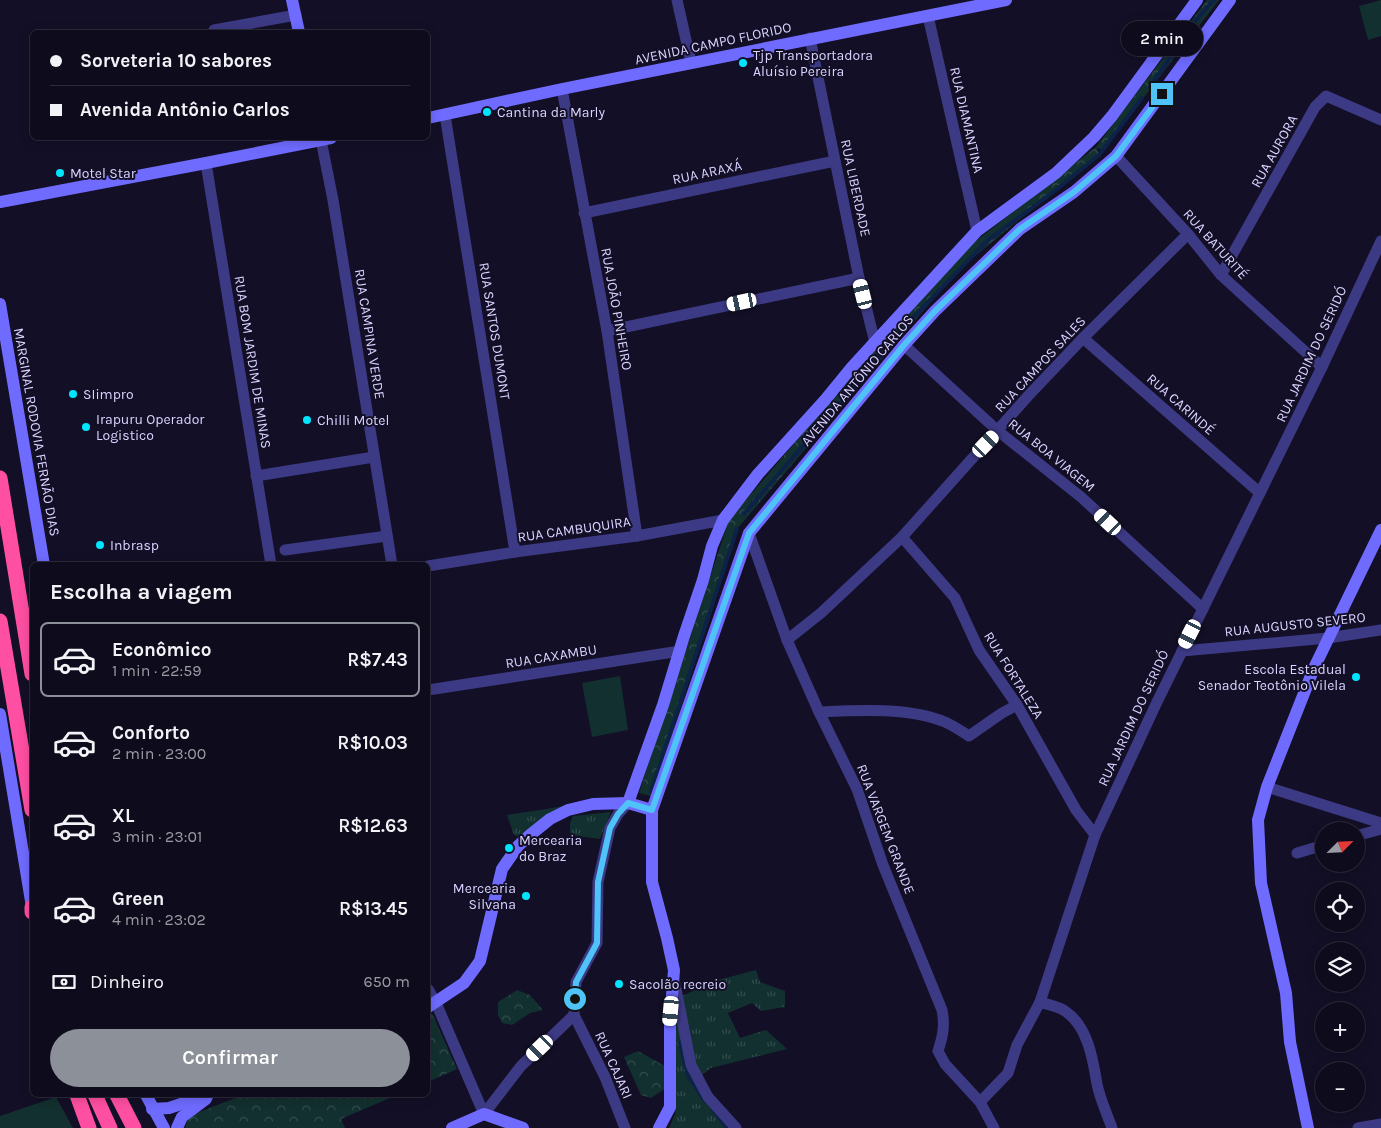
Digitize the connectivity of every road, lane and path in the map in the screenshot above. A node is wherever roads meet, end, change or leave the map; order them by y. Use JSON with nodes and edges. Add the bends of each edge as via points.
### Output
{"nodes":[{"id":1,"x":292,"y":0,"type":"edge"},
{"id":2,"x":677,"y":0,"type":"edge"},
{"id":3,"x":1006,"y":0,"type":"edge"},
{"id":4,"x":1196,"y":0,"type":"edge"},
{"id":5,"x":1230,"y":0,"type":"edge"},
{"id":6,"x":296,"y":15,"type":"junction"},
{"id":7,"x":928,"y":16,"type":"junction"},
{"id":8,"x":214,"y":30,"type":"dead end"},
{"id":9,"x":299,"y":30,"type":"edge"},
{"id":10,"x":810,"y":38,"type":"junction"},
{"id":11,"x":690,"y":62,"type":"junction"},
{"id":12,"x":562,"y":89,"type":"junction"},
{"id":13,"x":445,"y":115,"type":"junction"},
{"id":14,"x":430,"y":118,"type":"edge"},
{"id":15,"x":1381,"y":120,"type":"edge"},
{"id":16,"x":315,"y":140,"type":"edge"},
{"id":17,"x":324,"y":140,"type":"edge"},
{"id":18,"x":1116,"y":156,"type":"junction"},
{"id":19,"x":835,"y":161,"type":"junction"},
{"id":20,"x":206,"y":163,"type":"junction"},
{"id":21,"x":0,"y":202,"type":"edge"},
{"id":22,"x":584,"y":212,"type":"junction"},
{"id":23,"x":977,"y":231,"type":"junction"},
{"id":24,"x":1188,"y":234,"type":"junction"},
{"id":25,"x":1381,"y":241,"type":"edge"},
{"id":26,"x":1221,"y":275,"type":"junction"},
{"id":27,"x":859,"y":278,"type":"junction"},
{"id":28,"x":0,"y":304,"type":"edge"},
{"id":29,"x":606,"y":331,"type":"junction"},
{"id":30,"x":1083,"y":338,"type":"junction"},
{"id":31,"x":875,"y":343,"type":"junction"},
{"id":32,"x":904,"y":345,"type":"junction"},
{"id":33,"x":1322,"y":367,"type":"junction"},
{"id":34,"x":998,"y":431,"type":"junction"},
{"id":35,"x":374,"y":457,"type":"junction"},
{"id":36,"x":256,"y":476,"type":"junction"},
{"id":37,"x":0,"y":478,"type":"edge"},
{"id":38,"x":1260,"y":493,"type":"junction"},
{"id":39,"x":723,"y":520,"type":"junction"},
{"id":40,"x":1381,"y":530,"type":"edge"},
{"id":41,"x":749,"y":533,"type":"junction"},
{"id":42,"x":387,"y":536,"type":"junction"},
{"id":43,"x":638,"y":536,"type":"junction"},
{"id":44,"x":902,"y":537,"type":"junction"},
{"id":45,"x":285,"y":550,"type":"dead end"},
{"id":46,"x":516,"y":552,"type":"junction"},
{"id":47,"x":43,"y":562,"type":"edge"},
{"id":48,"x":270,"y":562,"type":"edge"},
{"id":49,"x":391,"y":562,"type":"edge"},
{"id":50,"x":430,"y":566,"type":"edge"},
{"id":51,"x":1203,"y":609,"type":"junction"},
{"id":52,"x":0,"y":621,"type":"edge"},
{"id":53,"x":1381,"y":630,"type":"edge"},
{"id":54,"x":1328,"y":638,"type":"junction"},
{"id":55,"x":787,"y":640,"type":"junction"},
{"id":56,"x":680,"y":651,"type":"junction"},
{"id":57,"x":1182,"y":651,"type":"junction"},
{"id":58,"x":30,"y":662,"type":"edge"},
{"id":59,"x":430,"y":690,"type":"edge"},
{"id":60,"x":1017,"y":705,"type":"junction"},
{"id":61,"x":819,"y":712,"type":"junction"},
{"id":62,"x":0,"y":714,"type":"edge"},
{"id":63,"x":1268,"y":786,"type":"junction"},
{"id":64,"x":30,"y":798,"type":"edge"},
{"id":65,"x":628,"y":803,"type":"junction"},
{"id":66,"x":652,"y":810,"type":"junction"},
{"id":67,"x":1381,"y":823,"type":"edge"},
{"id":68,"x":1381,"y":829,"type":"edge"},
{"id":69,"x":1365,"y":833,"type":"edge"},
{"id":70,"x":1095,"y":834,"type":"junction"},
{"id":71,"x":1315,"y":848,"type":"edge"},
{"id":72,"x":1297,"y":853,"type":"dead end"},
{"id":73,"x":30,"y":897,"type":"edge"},
{"id":74,"x":674,"y":981,"type":"junction"},
{"id":75,"x":1040,"y":1002,"type":"junction"},
{"id":76,"x":432,"y":1005,"type":"edge"},
{"id":77,"x":574,"y":1015,"type":"junction"},
{"id":78,"x":78,"y":1097,"type":"edge"},
{"id":79,"x":96,"y":1097,"type":"edge"},
{"id":80,"x":118,"y":1097,"type":"edge"},
{"id":81,"x":147,"y":1097,"type":"edge"},
{"id":82,"x":204,"y":1097,"type":"edge"},
{"id":83,"x":207,"y":1097,"type":"edge"},
{"id":84,"x":980,"y":1102,"type":"junction"},
{"id":85,"x":152,"y":1109,"type":"junction"},
{"id":86,"x":484,"y":1114,"type":"junction"},
{"id":87,"x":1381,"y":1124,"type":"edge"},
{"id":88,"x":89,"y":1128,"type":"edge"},
{"id":89,"x":110,"y":1128,"type":"edge"},
{"id":90,"x":134,"y":1128,"type":"edge"},
{"id":91,"x":164,"y":1128,"type":"edge"},
{"id":92,"x":176,"y":1128,"type":"edge"},
{"id":93,"x":452,"y":1128,"type":"edge"},
{"id":94,"x":522,"y":1128,"type":"edge"},
{"id":95,"x":624,"y":1128,"type":"edge"},
{"id":96,"x":659,"y":1128,"type":"edge"},
{"id":97,"x":736,"y":1128,"type":"edge"},
{"id":98,"x":994,"y":1128,"type":"edge"},
{"id":99,"x":1112,"y":1128,"type":"edge"},
{"id":100,"x":1308,"y":1128,"type":"edge"},
{"id":101,"x":1358,"y":1128,"type":"edge"}],
"edges":[{"from":1,"to":6,"type":"street"},
{"from":2,"to":11,"type":"street"},
{"from":3,"to":7,"type":"street","name":"AVENIDA CAMPO FLORIDO"},
{"from":4,"to":23,"type":"street","name":"AVENIDA ANTÔNIO CARLOS","via":[[1094,137],[1056,173]]},
{"from":5,"to":18,"type":"street","name":"AVENIDA ANTÔNIO CARLOS"},
{"from":6,"to":8,"type":"street"},
{"from":6,"to":9,"type":"street"},
{"from":7,"to":10,"type":"street","name":"AVENIDA CAMPO FLORIDO"},
{"from":7,"to":23,"type":"street","name":"RUA DIAMANTINA"},
{"from":10,"to":11,"type":"street","name":"AVENIDA CAMPO FLORIDO"},
{"from":10,"to":19,"type":"street","name":"RUA LIBERDADE"},
{"from":11,"to":12,"type":"street","name":"AVENIDA CAMPO FLORIDO"},
{"from":12,"to":13,"type":"street","name":"AVENIDA CAMPO FLORIDO"},
{"from":12,"to":22,"type":"street","name":"RUA JOÃO PINHEIRO"},
{"from":13,"to":14,"type":"street","name":"AVENIDA CAMPO FLORIDO"},
{"from":13,"to":46,"type":"street","name":"RUA SANTOS DUMONT"},
{"from":15,"to":26,"type":"street","name":"RUA AURORA","via":[[1326,96],[1315,107]]},
{"from":16,"to":20,"type":"street"},
{"from":17,"to":35,"type":"street","name":"RUA CAMPINA VERDE"},
{"from":18,"to":24,"type":"street","name":"RUA BATURITÉ"},
{"from":18,"to":32,"type":"street","name":"AVENIDA ANTÔNIO CARLOS","via":[[1074,192],[1020,229]]},
{"from":19,"to":22,"type":"street","name":"RUA ARAXÁ"},
{"from":19,"to":27,"type":"street","name":"RUA LIBERDADE"},
{"from":20,"to":21,"type":"street"},
{"from":20,"to":36,"type":"street","name":"RUA BOM JARDIM DE MINAS"},
{"from":22,"to":29,"type":"street","name":"RUA JOÃO PINHEIRO"},
{"from":23,"to":31,"type":"street","name":"AVENIDA ANTÔNIO CARLOS"},
{"from":24,"to":26,"type":"street","name":"RUA BATURITÉ"},
{"from":24,"to":30,"type":"street","name":"RUA CAMPOS SALES"},
{"from":25,"to":33,"type":"street","name":"RUA JARDIM DO SERIDÓ"},
{"from":26,"to":33,"type":"street","name":"RUA BATURITÉ"},
{"from":27,"to":29,"type":"street"},
{"from":27,"to":31,"type":"street","name":"RUA LIBERDADE"},
{"from":28,"to":47,"type":"street","name":"MARGINAL RODOVIA FERNÃO DIAS"},
{"from":29,"to":43,"type":"street","name":"RUA JOÃO PINHEIRO"},
{"from":30,"to":34,"type":"street","name":"RUA CAMPOS SALES"},
{"from":30,"to":38,"type":"street","name":"RUA CARINDÉ"},
{"from":31,"to":39,"type":"street","name":"AVENIDA ANTÔNIO CARLOS","via":[[758,474]]},
{"from":32,"to":34,"type":"street","name":"RUA BOA VIAGEM"},
{"from":32,"to":41,"type":"street","name":"AVENIDA ANTÔNIO CARLOS"},
{"from":33,"to":38,"type":"street","name":"RUA JARDIM DO SERIDÓ"},
{"from":34,"to":44,"type":"street","name":"RUA CAMPOS SALES"},
{"from":34,"to":51,"type":"street","name":"RUA BOA VIAGEM","via":[[1081,497]]},
{"from":35,"to":36,"type":"street"},
{"from":35,"to":42,"type":"street","name":"RUA CAMPINA VERDE"},
{"from":36,"to":48,"type":"street","name":"RUA BOM JARDIM DE MINAS"},
{"from":37,"to":58,"type":"highway"},
{"from":38,"to":51,"type":"street","name":"RUA JARDIM DO SERIDÓ"},
{"from":39,"to":43,"type":"street","name":"RUA CAMBUQUIRA"},
{"from":39,"to":56,"type":"street","name":"AVENIDA ANTÔNIO CARLOS"},
{"from":40,"to":54,"type":"street"},
{"from":41,"to":55,"type":"street","name":"RUA VARGEM GRANDE"},
{"from":41,"to":66,"type":"street","name":"AVENIDA ANTÔNIO CARLOS"},
{"from":42,"to":45,"type":"street"},
{"from":42,"to":49,"type":"street","name":"RUA CAMPINA VERDE"},
{"from":43,"to":46,"type":"street","name":"RUA CAMBUQUIRA"},
{"from":44,"to":55,"type":"street","name":"RUA CAMPOS SALES","via":[[822,613]]},
{"from":44,"to":60,"type":"street","name":"RUA FORTALEZA","via":[[955,598],[979,650]]},
{"from":46,"to":50,"type":"street","name":"RUA CAMBUQUIRA"},
{"from":51,"to":57,"type":"street","name":"RUA JARDIM DO SERIDÓ"},
{"from":52,"to":64,"type":"highway"},
{"from":53,"to":54,"type":"street","name":"RUA AUGUSTO SEVERO"},
{"from":54,"to":57,"type":"street","name":"RUA AUGUSTO SEVERO"},
{"from":54,"to":63,"type":"street"},
{"from":55,"to":61,"type":"street","name":"RUA VARGEM GRANDE"},
{"from":56,"to":59,"type":"street","name":"RUA CAXAMBU"},
{"from":56,"to":65,"type":"street","name":"AVENIDA ANTÔNIO CARLOS"},
{"from":57,"to":70,"type":"street","name":"RUA JARDIM DO SERIDÓ"},
{"from":60,"to":61,"type":"street","via":[[969,736],[945,722],[904,712]]},
{"from":60,"to":70,"type":"street","name":"RUA FORTALEZA","via":[[1076,810]]},
{"from":61,"to":84,"type":"street","name":"RUA VARGEM GRANDE","via":[[857,789],[883,865],[942,1010],[943,1035],[938,1050],[945,1064]]},
{"from":62,"to":73,"type":"street"},
{"from":63,"to":67,"type":"street"},
{"from":63,"to":100,"type":"street","via":[[1258,820],[1261,883],[1286,993],[1290,1042]]},
{"from":65,"to":66,"type":"street"},
{"from":65,"to":76,"type":"street","via":[[593,804],[568,810],[550,819],[518,846],[502,869],[480,962],[464,983]]},
{"from":65,"to":77,"type":"street","via":[[610,828],[598,882],[597,943],[576,982]]},
{"from":66,"to":74,"type":"street","name":"AVENIDA ANTÔNIO CARLOS","via":[[652,882]]},
{"from":68,"to":69,"type":"street"},
{"from":70,"to":75,"type":"street","name":"RUA JARDIM DO SERIDÓ"},
{"from":71,"to":72,"type":"street"},
{"from":74,"to":96,"type":"street","name":"AVENIDA ANTÔNIO CARLOS","via":[[670,1021],[670,1107]]},
{"from":74,"to":97,"type":"street","via":[[691,1065],[708,1097]]},
{"from":75,"to":84,"type":"street","name":"RUA JARDIM DO SERIDÓ","via":[[1017,1045],[1008,1073]]},
{"from":75,"to":99,"type":"street","via":[[1066,1011],[1084,1033]]},
{"from":76,"to":86,"type":"street"},
{"from":77,"to":86,"type":"street","via":[[521,1066]]},
{"from":77,"to":95,"type":"street","name":"RUA CAJARI","via":[[605,1077]]},
{"from":78,"to":88,"type":"highway"},
{"from":79,"to":89,"type":"highway"},
{"from":80,"to":90,"type":"highway"},
{"from":81,"to":85,"type":"street"},
{"from":82,"to":85,"type":"street","via":[[169,1108]]},
{"from":83,"to":92,"type":"street","via":[[182,1117]]},
{"from":84,"to":98,"type":"street","name":"RUA VARGEM GRANDE"},
{"from":85,"to":91,"type":"street"},
{"from":86,"to":93,"type":"street"},
{"from":86,"to":94,"type":"street"},
{"from":87,"to":101,"type":"street"}]}
